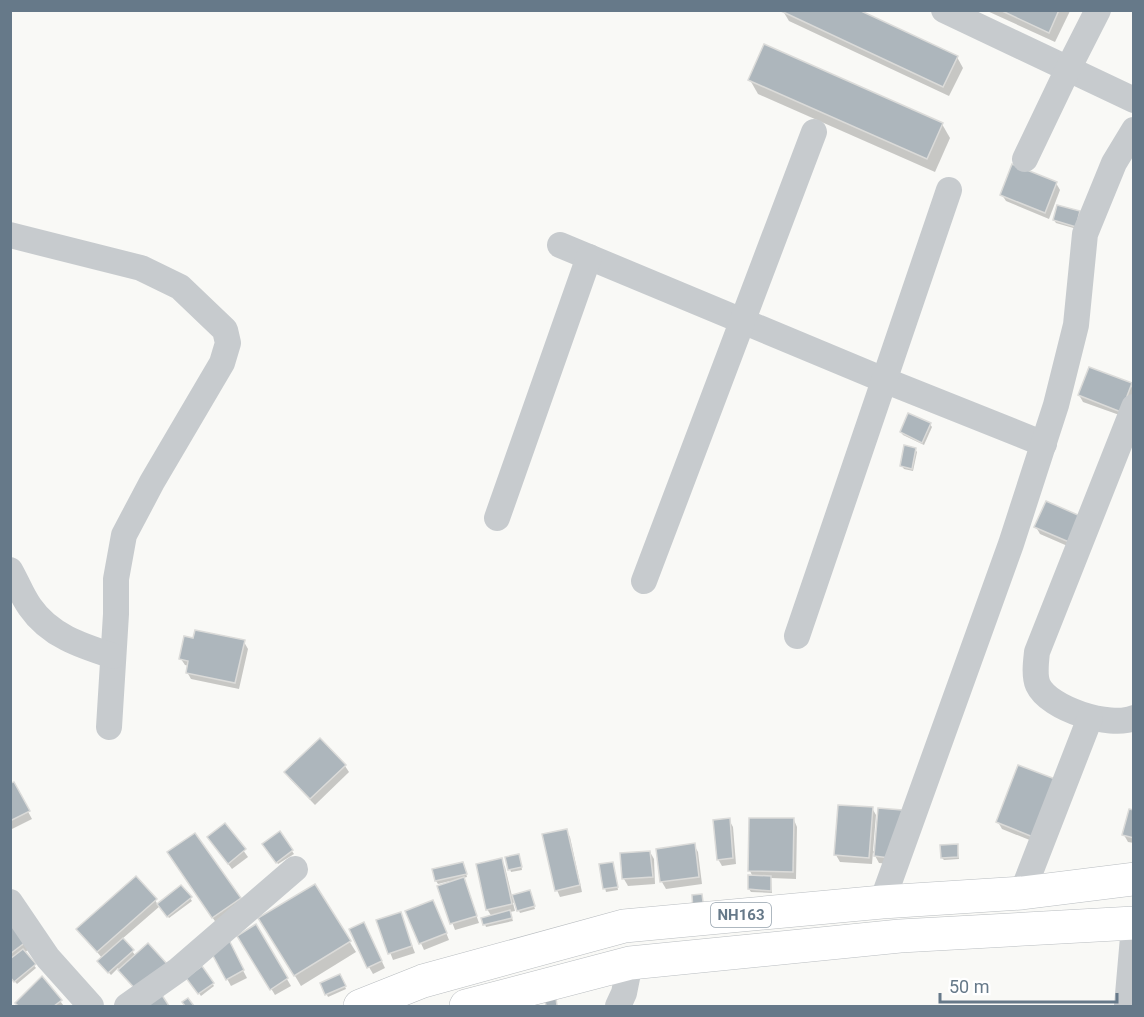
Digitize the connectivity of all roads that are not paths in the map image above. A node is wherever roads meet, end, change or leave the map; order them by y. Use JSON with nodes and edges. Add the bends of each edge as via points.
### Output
{"nodes":[{"id":1,"x":944,"y":10,"type":"edge"},
{"id":2,"x":1098,"y":10,"type":"edge"},
{"id":3,"x":1068,"y":69,"type":"junction"},
{"id":4,"x":1134,"y":100,"type":"edge"},
{"id":5,"x":1133,"y":130,"type":"edge"},
{"id":6,"x":814,"y":132,"type":"dead end"},
{"id":7,"x":1025,"y":159,"type":"dead end"},
{"id":8,"x":950,"y":190,"type":"dead end"},
{"id":9,"x":10,"y":235,"type":"edge"},
{"id":10,"x":560,"y":245,"type":"dead end"},
{"id":11,"x":589,"y":257,"type":"junction"},
{"id":12,"x":742,"y":321,"type":"junction"},
{"id":13,"x":884,"y":380,"type":"junction"},
{"id":14,"x":1134,"y":407,"type":"edge"},
{"id":15,"x":1044,"y":444,"type":"junction"},
{"id":16,"x":497,"y":518,"type":"dead end"},
{"id":17,"x":10,"y":570,"type":"edge"},
{"id":18,"x":644,"y":581,"type":"dead end"},
{"id":19,"x":797,"y":636,"type":"dead end"},
{"id":20,"x":113,"y":656,"type":"junction"},
{"id":21,"x":1090,"y":718,"type":"junction"},
{"id":22,"x":1134,"y":718,"type":"edge"},
{"id":23,"x":109,"y":727,"type":"dead end"},
{"id":24,"x":295,"y":869,"type":"dead end"},
{"id":25,"x":1134,"y":879,"type":"edge"},
{"id":26,"x":1022,"y":893,"type":"junction"},
{"id":27,"x":10,"y":902,"type":"edge"},
{"id":28,"x":882,"y":902,"type":"junction"},
{"id":29,"x":1134,"y":924,"type":"edge"},
{"id":30,"x":630,"y":963,"type":"junction"},
{"id":31,"x":90,"y":1006,"type":"edge"},
{"id":32,"x":127,"y":1006,"type":"edge"},
{"id":33,"x":360,"y":1006,"type":"edge"},
{"id":34,"x":466,"y":1006,"type":"edge"},
{"id":35,"x":618,"y":1006,"type":"edge"},
{"id":36,"x":1127,"y":1006,"type":"edge"}],
"edges":[{"from":1,"to":3,"type":"street"},
{"from":2,"to":3,"type":"street"},
{"from":3,"to":4,"type":"street"},
{"from":3,"to":7,"type":"street"},
{"from":5,"to":15,"type":"street","via":[[1114,162],[1085,234],[1076,325]]},
{"from":6,"to":12,"type":"street"},
{"from":8,"to":13,"type":"street"},
{"from":9,"to":20,"type":"street","via":[[141,268],[180,287],[225,330],[228,343],[222,363],[124,535],[116,579]]},
{"from":10,"to":11,"type":"street"},
{"from":11,"to":12,"type":"street"},
{"from":11,"to":16,"type":"street"},
{"from":12,"to":13,"type":"street"},
{"from":12,"to":18,"type":"street"},
{"from":13,"to":15,"type":"street"},
{"from":13,"to":19,"type":"street"},
{"from":14,"to":21,"type":"street","via":[[1037,652],[1037,684],[1047,697]]},
{"from":15,"to":28,"type":"street"},
{"from":17,"to":20,"type":"street","via":[[30,607],[50,629],[76,644]]},
{"from":20,"to":23,"type":"street"},
{"from":21,"to":22,"type":"street","via":[[1123,722]]},
{"from":21,"to":26,"type":"street"},
{"from":24,"to":32,"type":"street","via":[[178,970]]},
{"from":25,"to":26,"type":"highway","number":"NH163"},
{"from":26,"to":28,"type":"highway","number":"NH163"},
{"from":27,"to":31,"type":"street","via":[[48,958]]},
{"from":28,"to":33,"type":"highway","number":"NH163","via":[[624,926],[423,981]]},
{"from":29,"to":30,"type":"highway","number":"NH163","via":[[900,936]]},
{"from":29,"to":36,"type":"street"},
{"from":30,"to":34,"type":"highway","number":"NH163"},
{"from":30,"to":35,"type":"street"}]}
